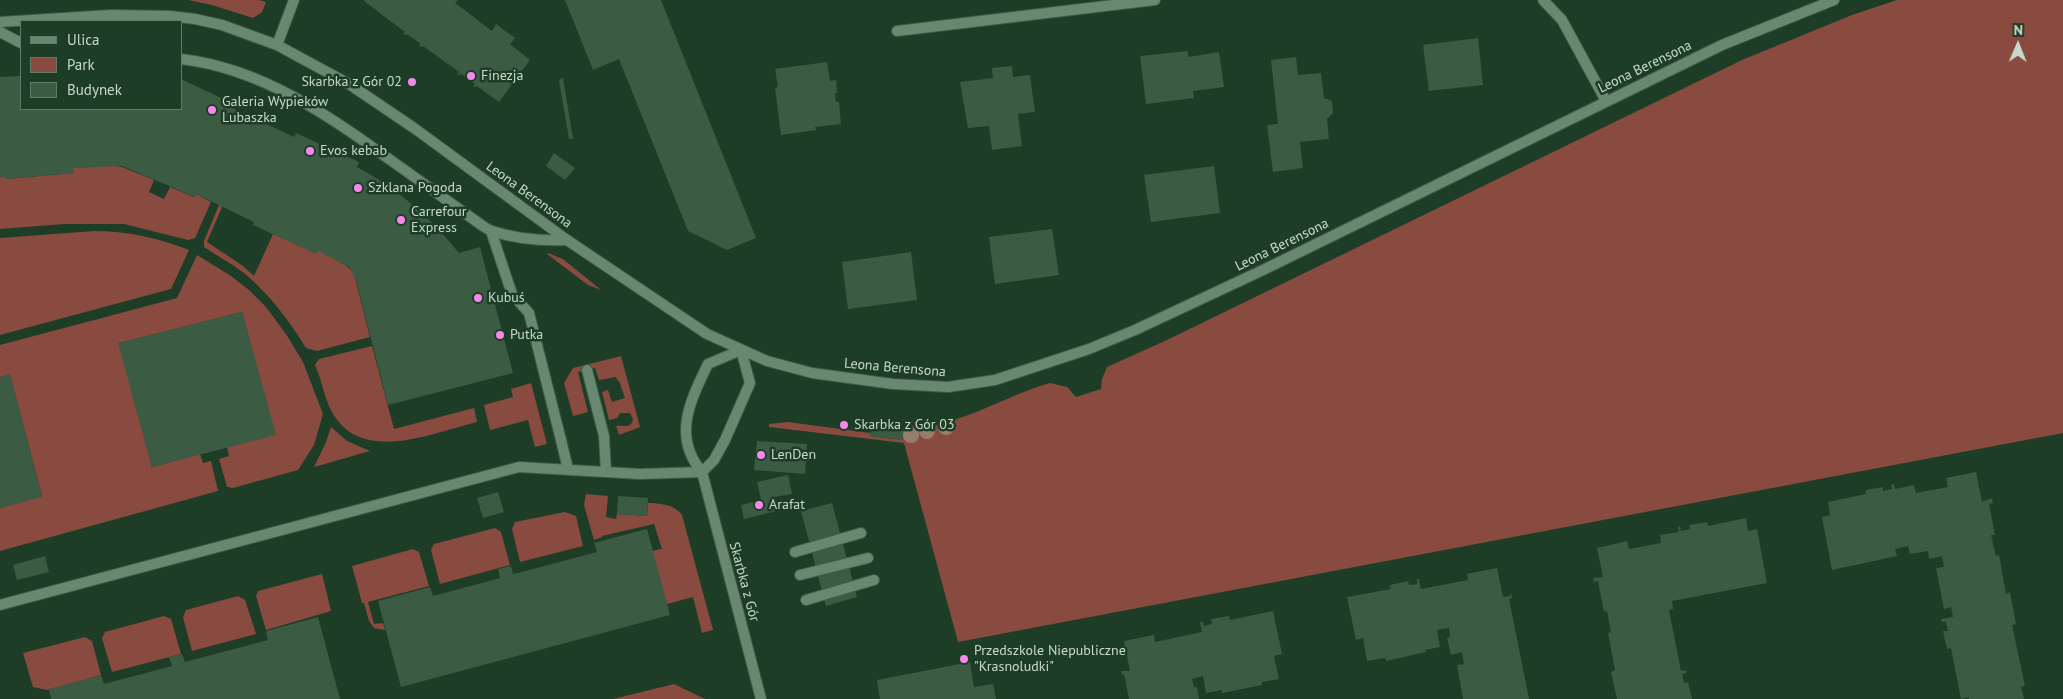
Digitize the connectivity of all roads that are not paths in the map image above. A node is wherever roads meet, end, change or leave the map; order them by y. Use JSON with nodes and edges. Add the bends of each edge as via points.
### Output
{"nodes":[{"id":1,"x":294,"y":0,"type":"edge"},
{"id":2,"x":1155,"y":0,"type":"edge"},
{"id":3,"x":1543,"y":0,"type":"edge"},
{"id":4,"x":1834,"y":0,"type":"edge"},
{"id":5,"x":37,"y":20,"type":"edge"},
{"id":6,"x":20,"y":21,"type":"edge"},
{"id":7,"x":0,"y":22,"type":"edge"},
{"id":8,"x":897,"y":31,"type":"dead end"},
{"id":9,"x":0,"y":32,"type":"edge"},
{"id":10,"x":20,"y":42,"type":"edge"},
{"id":11,"x":277,"y":45,"type":"junction"},
{"id":12,"x":182,"y":59,"type":"edge"},
{"id":13,"x":1606,"y":101,"type":"junction"},
{"id":14,"x":491,"y":231,"type":"junction"},
{"id":15,"x":567,"y":240,"type":"junction"},
{"id":16,"x":741,"y":350,"type":"junction"},
{"id":17,"x":587,"y":370,"type":"dead end"},
{"id":18,"x":568,"y":469,"type":"junction"},
{"id":19,"x":606,"y":472,"type":"junction"},
{"id":20,"x":702,"y":472,"type":"junction"},
{"id":21,"x":861,"y":533,"type":"dead end"},
{"id":22,"x":795,"y":552,"type":"dead end"},
{"id":23,"x":868,"y":558,"type":"dead end"},
{"id":24,"x":800,"y":575,"type":"dead end"},
{"id":25,"x":874,"y":580,"type":"dead end"},
{"id":26,"x":806,"y":600,"type":"dead end"},
{"id":27,"x":0,"y":605,"type":"edge"},
{"id":28,"x":761,"y":699,"type":"edge"}],
"edges":[{"from":1,"to":11,"type":"street"},
{"from":2,"to":8,"type":"street"},
{"from":3,"to":13,"type":"street","via":[[1562,20]]},
{"from":4,"to":13,"type":"street","name":"Leona Berensona","via":[[1722,45]]},
{"from":5,"to":11,"type":"street","name":"Leona Berensona","via":[[170,16],[222,25]]},
{"from":6,"to":7,"type":"street","name":"Leona Berensona"},
{"from":9,"to":10,"type":"street"},
{"from":11,"to":15,"type":"street","name":"Leona Berensona","via":[[349,84]]},
{"from":12,"to":14,"type":"street","via":[[244,73],[319,111]]},
{"from":13,"to":16,"type":"street","name":"Leona Berensona","via":[[1135,330],[1089,349],[994,380],[948,387],[885,384],[812,373]]},
{"from":14,"to":15,"type":"street","via":[[542,241]]},
{"from":14,"to":18,"type":"street","via":[[512,294],[529,312]]},
{"from":15,"to":16,"type":"street","name":"Leona Berensona","via":[[707,334]]},
{"from":16,"to":20,"type":"street","via":[[750,382],[714,460]]},
{"from":16,"to":20,"type":"street","name":"Skarbka z Gór","via":[[708,364],[690,401],[687,445],[693,462]]},
{"from":17,"to":19,"type":"street","via":[[604,436]]},
{"from":18,"to":19,"type":"street"},
{"from":18,"to":27,"type":"street","via":[[519,467]]},
{"from":19,"to":20,"type":"street"},
{"from":20,"to":28,"type":"street","name":"Skarbka z Gór"},
{"from":21,"to":22,"type":"street"},
{"from":23,"to":24,"type":"street"},
{"from":25,"to":26,"type":"street"}]}
